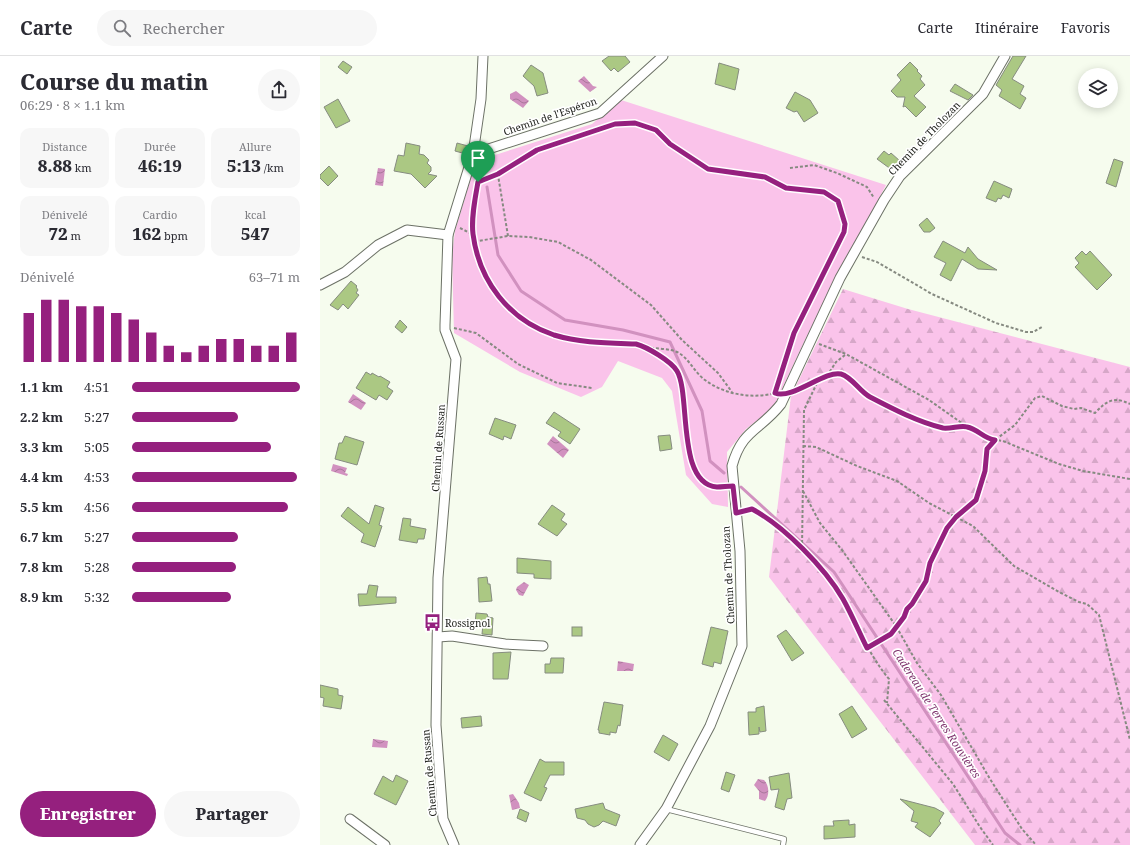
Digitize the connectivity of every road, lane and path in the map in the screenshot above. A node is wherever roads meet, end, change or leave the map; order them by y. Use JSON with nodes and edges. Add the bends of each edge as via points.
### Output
{"nodes":[{"id":1,"x":483,"y":56,"type":"edge"},
{"id":2,"x":663,"y":56,"type":"edge"},
{"id":3,"x":1005,"y":56,"type":"edge"},
{"id":4,"x":473,"y":154,"type":"junction"},
{"id":5,"x":469,"y":168,"type":"junction"},
{"id":6,"x":790,"y":168,"type":"dead end"},
{"id":7,"x":498,"y":174,"type":"junction"},
{"id":8,"x":478,"y":182,"type":"junction"},
{"id":9,"x":879,"y":207,"type":"junction"},
{"id":10,"x":450,"y":231,"type":"junction"},
{"id":11,"x":508,"y":236,"type":"junction"},
{"id":12,"x":474,"y":240,"type":"junction"},
{"id":13,"x":853,"y":254,"type":"junction"},
{"id":14,"x":320,"y":285,"type":"edge"},
{"id":15,"x":445,"y":325,"type":"junction"},
{"id":16,"x":1042,"y":327,"type":"dead end"},
{"id":17,"x":810,"y":341,"type":"junction"},
{"id":18,"x":646,"y":347,"type":"junction"},
{"id":19,"x":846,"y":354,"type":"junction"},
{"id":20,"x":827,"y":376,"type":"junction"},
{"id":21,"x":818,"y":381,"type":"junction"},
{"id":22,"x":592,"y":388,"type":"dead end"},
{"id":23,"x":733,"y":393,"type":"junction"},
{"id":24,"x":775,"y":393,"type":"junction"},
{"id":25,"x":786,"y":393,"type":"junction"},
{"id":26,"x":1130,"y":404,"type":"edge"},
{"id":27,"x":966,"y":426,"type":"junction"},
{"id":28,"x":995,"y":440,"type":"junction"},
{"id":29,"x":803,"y":446,"type":"junction"},
{"id":30,"x":1130,"y":479,"type":"edge"},
{"id":31,"x":733,"y":486,"type":"junction"},
{"id":32,"x":803,"y":491,"type":"junction"},
{"id":33,"x":736,"y":513,"type":"junction"},
{"id":34,"x":956,"y":517,"type":"junction"},
{"id":35,"x":802,"y":549,"type":"junction"},
{"id":36,"x":896,"y":626,"type":"junction"},
{"id":37,"x":438,"y":637,"type":"junction"},
{"id":38,"x":543,"y":646,"type":"dead end"},
{"id":39,"x":867,"y":648,"type":"junction"},
{"id":40,"x":884,"y":700,"type":"dead end"},
{"id":41,"x":887,"y":703,"type":"junction"},
{"id":42,"x":1130,"y":740,"type":"edge"},
{"id":43,"x":666,"y":809,"type":"junction"},
{"id":44,"x":350,"y":819,"type":"dead end"},
{"id":45,"x":385,"y":845,"type":"edge"},
{"id":46,"x":454,"y":845,"type":"edge"},
{"id":47,"x":640,"y":845,"type":"edge"},
{"id":48,"x":783,"y":845,"type":"edge"},
{"id":49,"x":993,"y":845,"type":"edge"},
{"id":50,"x":1036,"y":845,"type":"edge"}],
"edges":[{"from":1,"to":4,"type":"street","name":"Chemin de Russan","via":[[481,100]]},
{"from":2,"to":4,"type":"street","name":"Chemin de l'Espéron","via":[[600,113]]},
{"from":3,"to":9,"type":"street","name":"Chemin de Tholozan","via":[[983,94],[900,176]]},
{"from":4,"to":5,"type":"street","name":"Chemin de Russan"},
{"from":5,"to":8,"type":"path"},
{"from":5,"to":10,"type":"street","name":"Chemin de Russan"},
{"from":6,"to":9,"type":"path","via":[[814,165],[837,173],[867,188]]},
{"from":7,"to":8,"type":"path"},
{"from":7,"to":11,"type":"path"},
{"from":7,"to":24,"type":"path","via":[[537,150],[615,124],[635,123],[656,130],[670,144],[708,169],[765,177],[786,188],[824,192],[838,201],[845,224],[844,232],[794,333]]},
{"from":8,"to":12,"type":"path","via":[[473,225]]},
{"from":9,"to":13,"type":"street","name":"Chemin de Tholozan"},
{"from":10,"to":12,"type":"path","via":[[470,233]]},
{"from":10,"to":14,"type":"street","via":[[407,230],[378,245],[345,272]]},
{"from":10,"to":15,"type":"street","name":"Chemin de Russan"},
{"from":11,"to":12,"type":"path"},
{"from":11,"to":23,"type":"path","via":[[558,242],[591,260],[651,304],[682,340],[718,373]]},
{"from":12,"to":18,"type":"path","via":[[478,257],[498,298],[533,326],[570,339]]},
{"from":13,"to":16,"type":"path","via":[[877,262],[932,294],[996,323],[1026,332],[1033,332]]},
{"from":13,"to":17,"type":"street","name":"Chemin de Tholozan"},
{"from":15,"to":22,"type":"path","via":[[476,333],[518,364],[557,383]]},
{"from":15,"to":37,"type":"street","name":"Chemin de Russan","via":[[456,359],[438,578]]},
{"from":17,"to":19,"type":"path"},
{"from":17,"to":25,"type":"street","name":"Chemin de Tholozan"},
{"from":18,"to":23,"type":"path","via":[[679,353],[704,380]]},
{"from":18,"to":31,"type":"path","via":[[677,371],[681,384],[686,436],[694,466],[706,483],[717,487]]},
{"from":19,"to":20,"type":"path","via":[[836,362]]},
{"from":19,"to":27,"type":"path","via":[[929,400]]},
{"from":20,"to":21,"type":"path"},
{"from":20,"to":27,"type":"path","via":[[844,375],[868,396],[919,420],[945,428]]},
{"from":21,"to":25,"type":"path"},
{"from":21,"to":29,"type":"path","via":[[804,410]]},
{"from":23,"to":24,"type":"path","via":[[743,396],[765,396]]},
{"from":24,"to":25,"type":"path"},
{"from":25,"to":31,"type":"street","name":"Chemin de Tholozan","via":[[773,414],[748,433],[740,444],[732,466]]},
{"from":26,"to":28,"type":"path","via":[[1121,400],[1108,401],[1095,413],[1062,406],[1042,396],[1035,398],[1015,425]]},
{"from":27,"to":28,"type":"path"},
{"from":28,"to":30,"type":"path","via":[[1083,471]]},
{"from":28,"to":34,"type":"path","via":[[987,449],[985,471],[976,500]]},
{"from":29,"to":32,"type":"path"},
{"from":29,"to":34,"type":"path","via":[[816,447],[857,466],[897,480],[929,503]]},
{"from":31,"to":33,"type":"street","name":"Chemin de Tholozan"},
{"from":32,"to":35,"type":"path"},
{"from":32,"to":36,"type":"path","via":[[820,523]]},
{"from":33,"to":35,"type":"path","via":[[752,509],[790,536]]},
{"from":33,"to":43,"type":"street","name":"Chemin de Tholozan","via":[[740,551],[742,646],[710,726]]},
{"from":34,"to":36,"type":"path","via":[[940,540],[930,563],[926,581]]},
{"from":34,"to":42,"type":"path","via":[[974,526],[1014,566],[1059,592],[1087,604],[1099,615]]},
{"from":35,"to":39,"type":"path","via":[[843,599]]},
{"from":36,"to":39,"type":"path","via":[[891,634]]},
{"from":36,"to":50,"type":"path","via":[[918,663],[941,694],[990,779],[1022,829]]},
{"from":37,"to":38,"type":"street","via":[[452,636],[504,644]]},
{"from":37,"to":46,"type":"street","name":"Chemin de Russan","via":[[436,725],[443,819]]},
{"from":39,"to":41,"type":"path","via":[[889,679]]},
{"from":40,"to":41,"type":"path"},
{"from":41,"to":49,"type":"path","via":[[953,784]]},
{"from":43,"to":47,"type":"street","name":"Chemin de Tholozan"},
{"from":43,"to":48,"type":"lane","via":[[784,839]]},
{"from":44,"to":45,"type":"street"}]}
